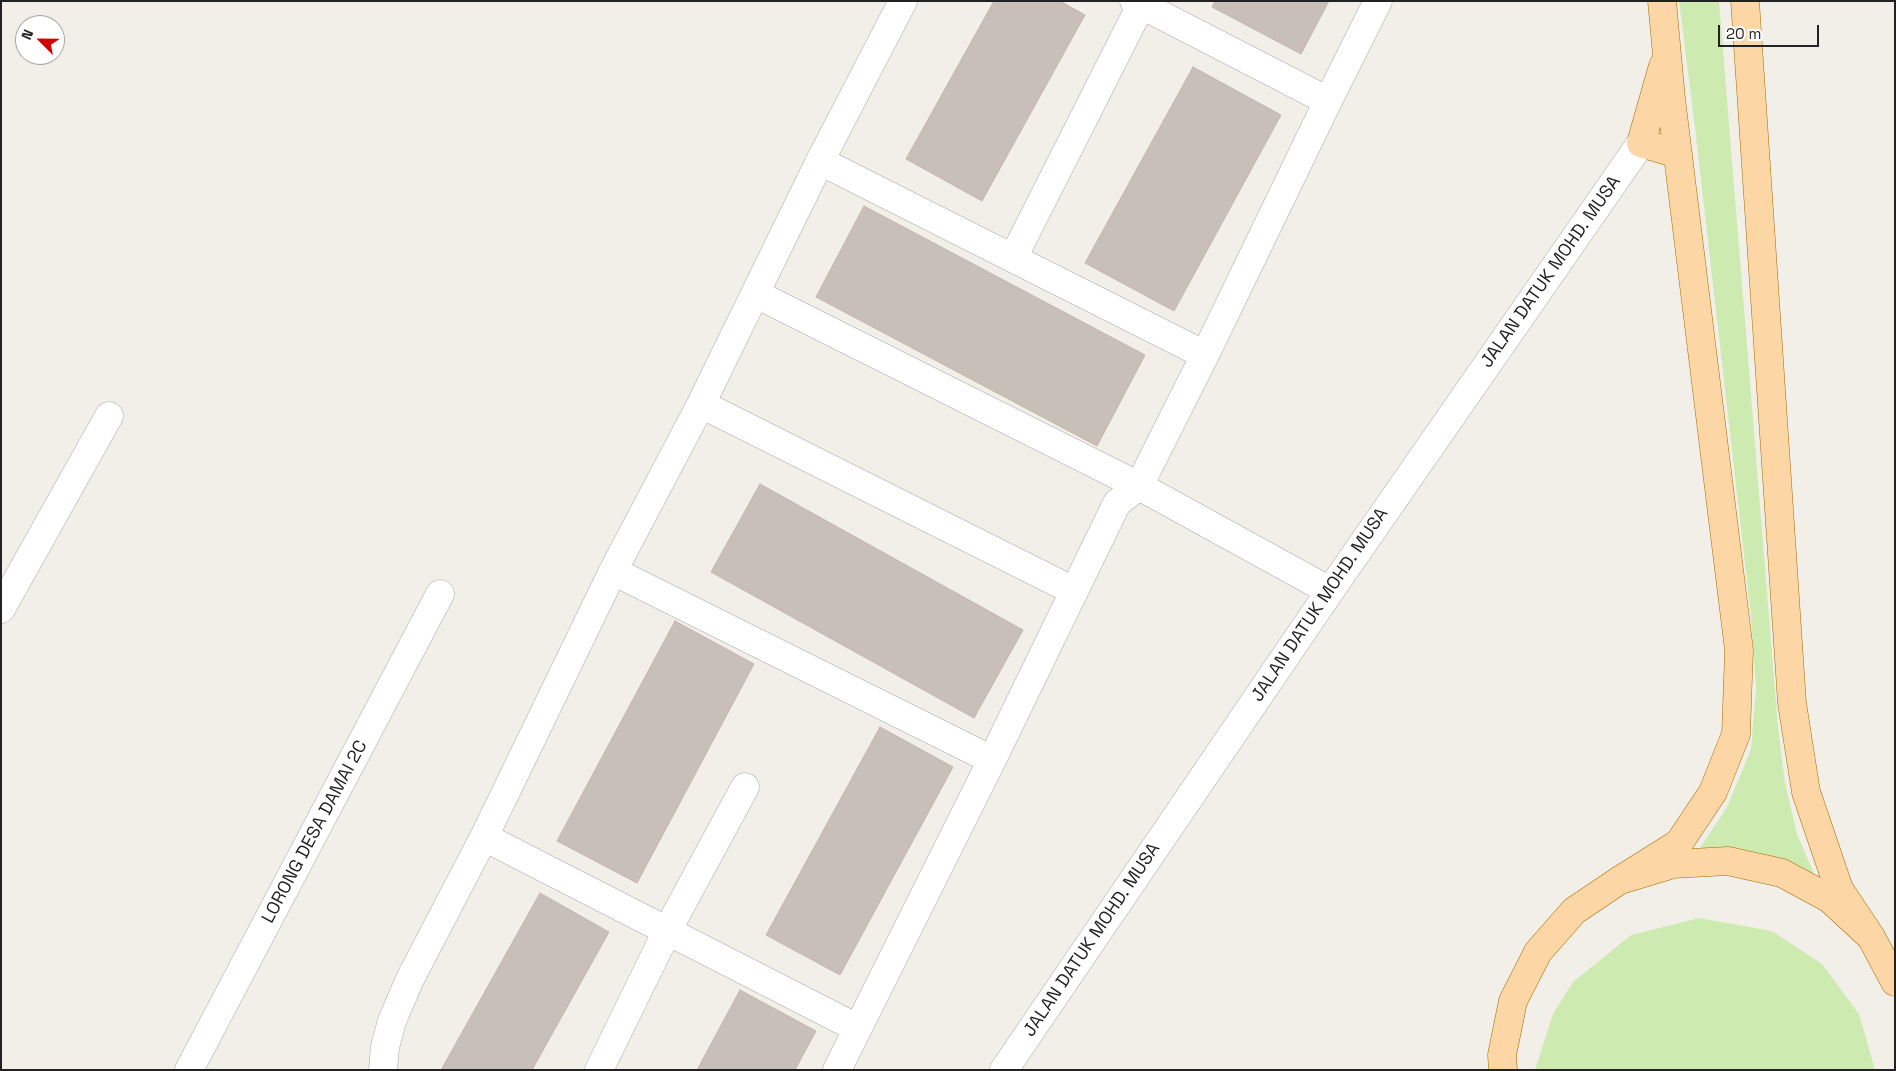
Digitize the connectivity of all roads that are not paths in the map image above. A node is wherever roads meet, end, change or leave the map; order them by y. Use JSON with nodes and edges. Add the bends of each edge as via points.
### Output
{"nodes":[{"id":1,"x":903,"y":1,"type":"edge"},
{"id":2,"x":1378,"y":1,"type":"edge"},
{"id":3,"x":1662,"y":1,"type":"edge"},
{"id":4,"x":1745,"y":1,"type":"edge"},
{"id":5,"x":1139,"y":2,"type":"edge"},
{"id":6,"x":1667,"y":53,"type":"junction"},
{"id":7,"x":1328,"y":101,"type":"junction"},
{"id":8,"x":1641,"y":143,"type":"junction"},
{"id":9,"x":1678,"y":154,"type":"junction"},
{"id":10,"x":820,"y":161,"type":"junction"},
{"id":11,"x":1013,"y":258,"type":"junction"},
{"id":12,"x":756,"y":294,"type":"junction"},
{"id":13,"x":1205,"y":355,"type":"junction"},
{"id":14,"x":701,"y":404,"type":"junction"},
{"id":15,"x":110,"y":416,"type":"dead end"},
{"id":16,"x":1139,"y":486,"type":"junction"},
{"id":17,"x":613,"y":571,"type":"junction"},
{"id":18,"x":1330,"y":590,"type":"junction"},
{"id":19,"x":1074,"y":592,"type":"junction"},
{"id":20,"x":440,"y":594,"type":"dead end"},
{"id":21,"x":1,"y":609,"type":"edge"},
{"id":22,"x":992,"y":760,"type":"junction"},
{"id":23,"x":745,"y":787,"type":"dead end"},
{"id":24,"x":484,"y":838,"type":"junction"},
{"id":25,"x":1620,"y":880,"type":"junction"},
{"id":26,"x":667,"y":931,"type":"junction"},
{"id":27,"x":1871,"y":937,"type":"junction"},
{"id":28,"x":1895,"y":982,"type":"edge"},
{"id":29,"x":857,"y":1028,"type":"junction"},
{"id":30,"x":1499,"y":1065,"type":"edge"},
{"id":31,"x":189,"y":1070,"type":"edge"},
{"id":32,"x":383,"y":1070,"type":"edge"},
{"id":33,"x":599,"y":1070,"type":"edge"},
{"id":34,"x":837,"y":1070,"type":"edge"},
{"id":35,"x":1004,"y":1070,"type":"edge"}],
"edges":[{"from":1,"to":10,"type":"street"},
{"from":2,"to":7,"type":"street"},
{"from":3,"to":6,"type":"main road"},
{"from":4,"to":27,"type":"main road","via":[[1792,703],[1806,792],[1839,889]]},
{"from":5,"to":7,"type":"street"},
{"from":5,"to":11,"type":"street"},
{"from":6,"to":8,"type":"main road"},
{"from":6,"to":9,"type":"main road"},
{"from":7,"to":13,"type":"street"},
{"from":8,"to":9,"type":"main road"},
{"from":8,"to":18,"type":"street","name":"JALAN DATUK MOHD. MUSA"},
{"from":9,"to":25,"type":"main road","via":[[1739,650],[1736,734],[1713,792],[1679,843]]},
{"from":10,"to":11,"type":"street"},
{"from":10,"to":12,"type":"street"},
{"from":11,"to":13,"type":"street"},
{"from":12,"to":14,"type":"street"},
{"from":12,"to":16,"type":"street"},
{"from":13,"to":16,"type":"street"},
{"from":14,"to":17,"type":"street"},
{"from":14,"to":19,"type":"street"},
{"from":15,"to":21,"type":"street"},
{"from":16,"to":18,"type":"street"},
{"from":16,"to":19,"type":"street","via":[[1117,503]]},
{"from":17,"to":22,"type":"street"},
{"from":17,"to":24,"type":"street"},
{"from":18,"to":35,"type":"street","name":"JALAN DATUK MOHD. MUSA"},
{"from":19,"to":22,"type":"street"},
{"from":20,"to":31,"type":"street","name":"LORONG DESA DAMAI 2C"},
{"from":22,"to":29,"type":"street"},
{"from":23,"to":26,"type":"street"},
{"from":24,"to":26,"type":"street"},
{"from":24,"to":32,"type":"street","via":[[410,979],[392,1021]]},
{"from":25,"to":27,"type":"main road","via":[[1673,864],[1728,861],[1782,873],[1830,899]]},
{"from":25,"to":30,"type":"main road","via":[[1574,911],[1538,952],[1513,1001]]},
{"from":26,"to":29,"type":"street"},
{"from":26,"to":33,"type":"street"},
{"from":27,"to":28,"type":"main road"},
{"from":29,"to":34,"type":"street"}]}
